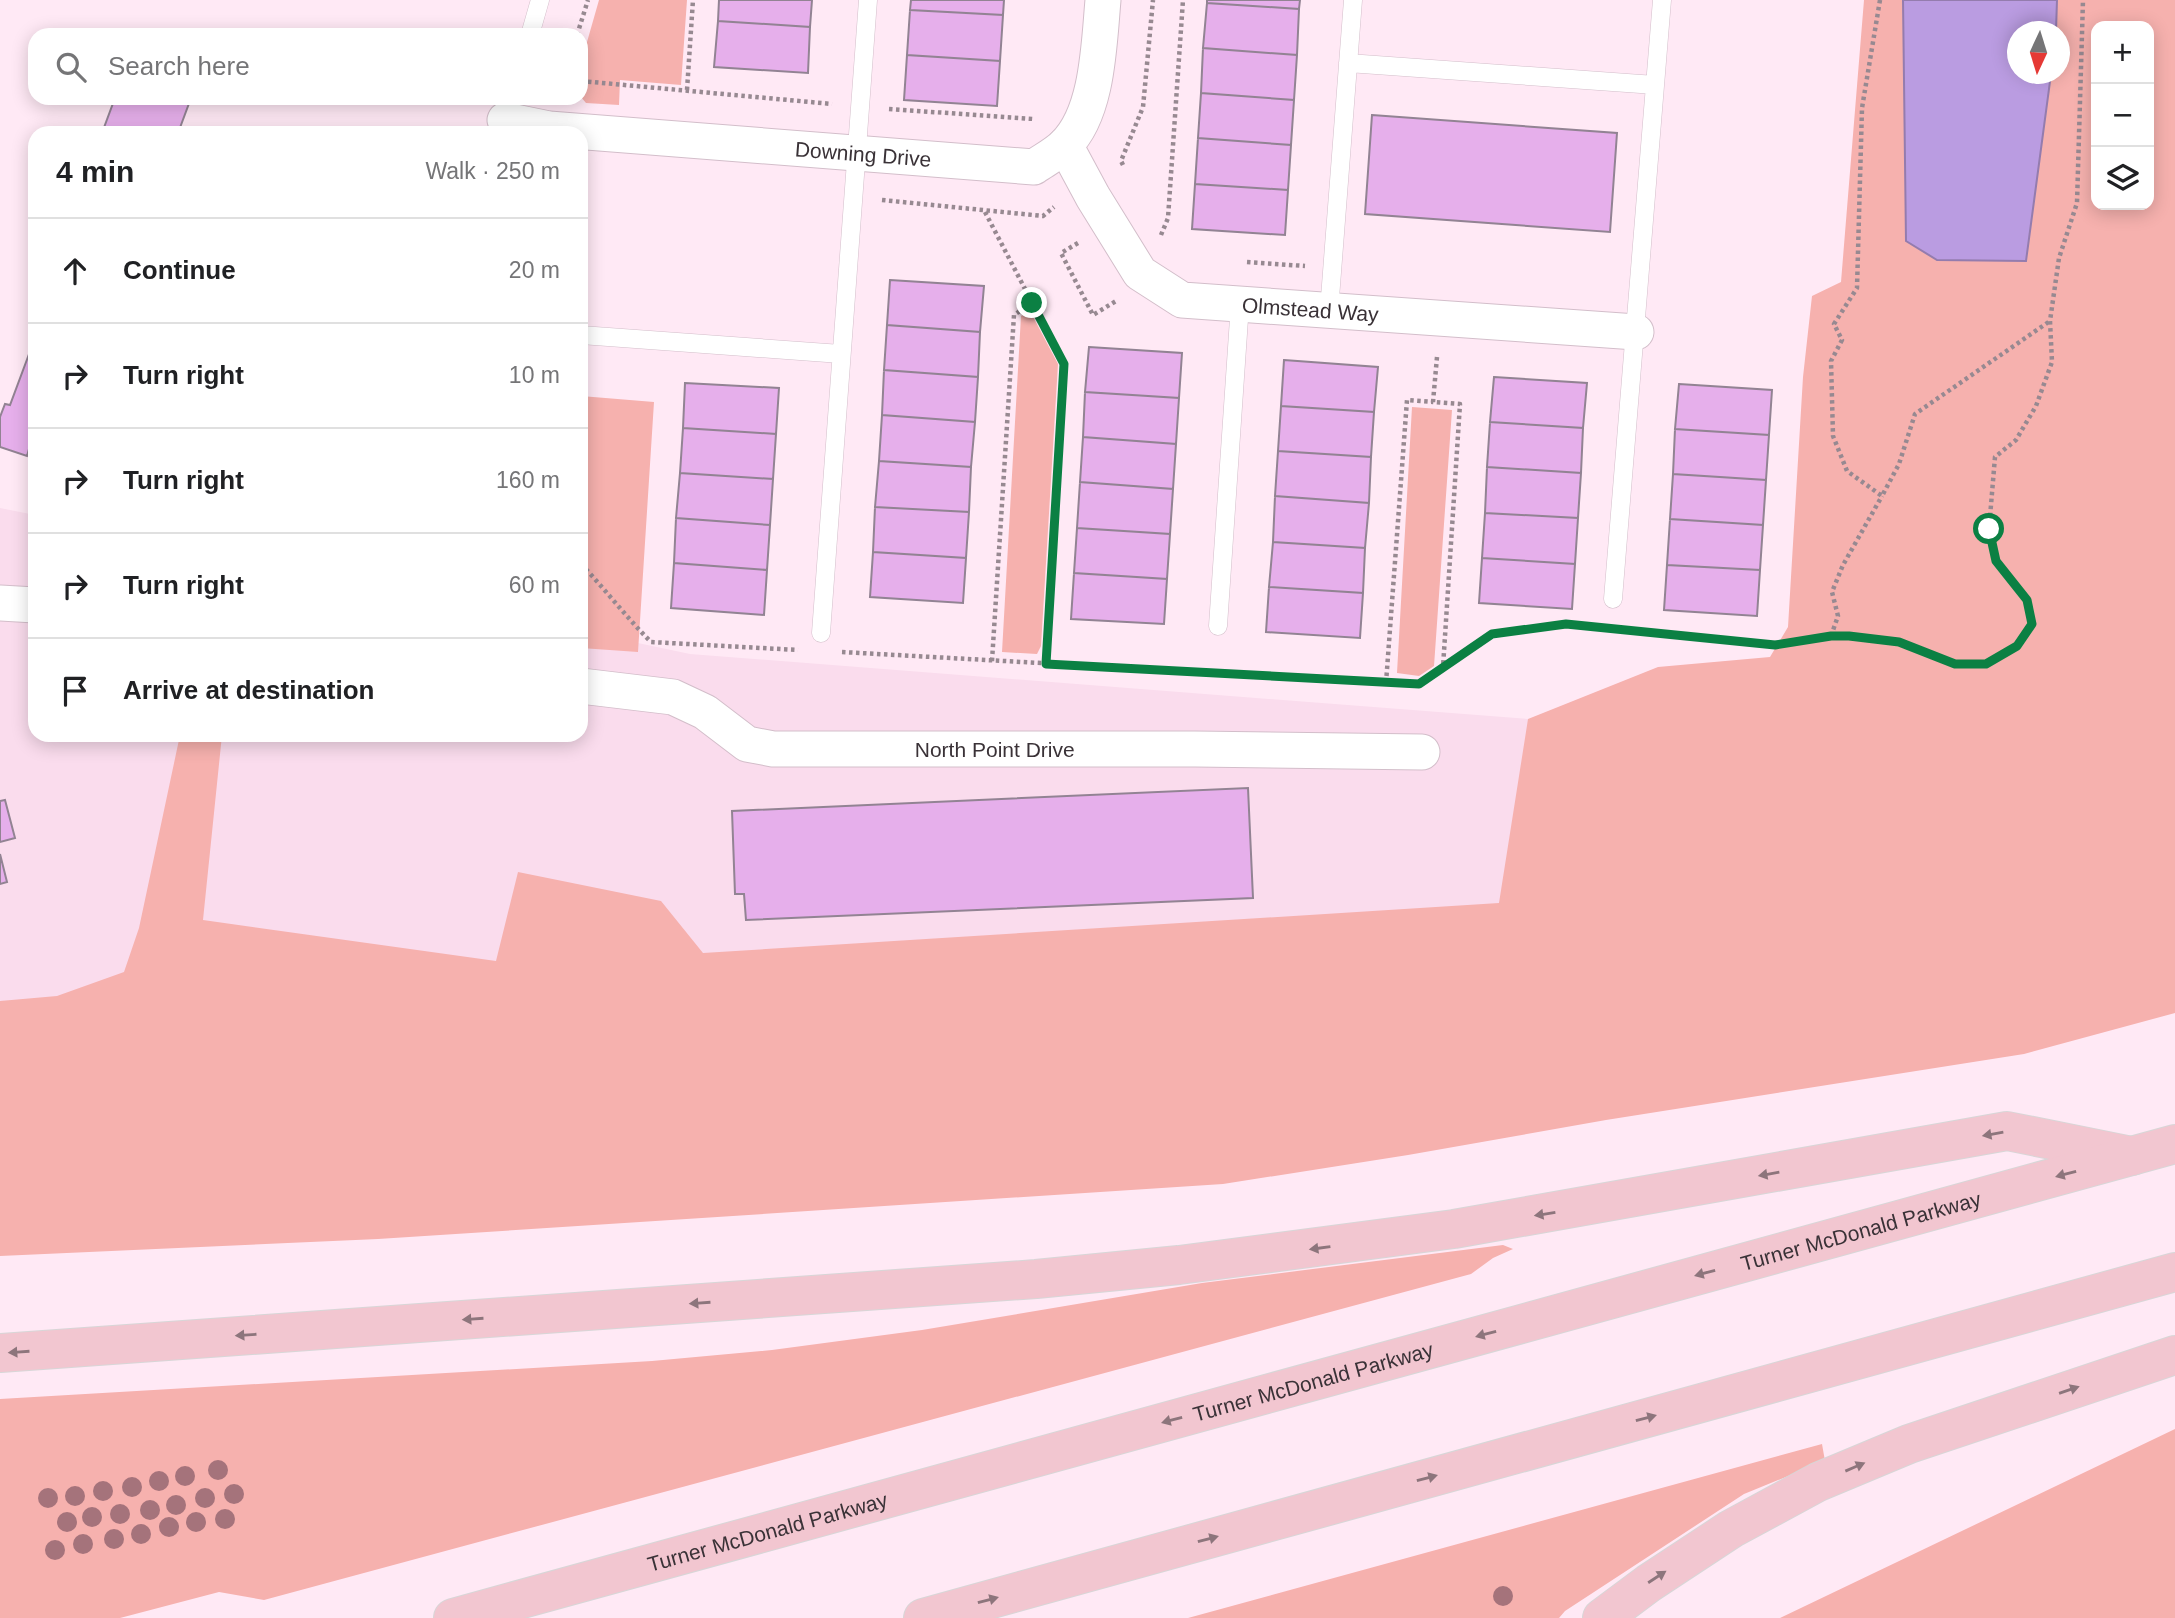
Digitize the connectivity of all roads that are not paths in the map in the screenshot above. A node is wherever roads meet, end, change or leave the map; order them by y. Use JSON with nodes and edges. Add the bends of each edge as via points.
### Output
{"nodes":[{"id":1,"x":541,"y":0,"type":"edge"},
{"id":2,"x":868,"y":0,"type":"edge"},
{"id":3,"x":1103,"y":0,"type":"edge"},
{"id":4,"x":1353,"y":0,"type":"edge"},
{"id":5,"x":1662,"y":0,"type":"edge"},
{"id":6,"x":532,"y":28,"type":"edge"},
{"id":7,"x":1348,"y":63,"type":"junction"},
{"id":8,"x":1655,"y":85,"type":"junction"},
{"id":9,"x":506,"y":117,"type":"edge"},
{"id":10,"x":536,"y":126,"type":"edge"},
{"id":11,"x":588,"y":133,"type":"edge"},
{"id":12,"x":1065,"y":145,"type":"junction"},
{"id":13,"x":856,"y":154,"type":"junction"},
{"id":14,"x":1240,"y":304,"type":"junction"},
{"id":15,"x":1329,"y":311,"type":"junction"},
{"id":16,"x":1636,"y":332,"type":"junction"},
{"id":17,"x":588,"y":336,"type":"edge"},
{"id":18,"x":841,"y":354,"type":"junction"},
{"id":19,"x":1613,"y":599,"type":"dead end"},
{"id":20,"x":0,"y":603,"type":"edge"},
{"id":21,"x":28,"y":605,"type":"edge"},
{"id":22,"x":1218,"y":626,"type":"dead end"},
{"id":23,"x":821,"y":633,"type":"dead end"},
{"id":24,"x":588,"y":687,"type":"edge"},
{"id":25,"x":1422,"y":752,"type":"dead end"},
{"id":26,"x":2175,"y":1144,"type":"edge"},
{"id":27,"x":2132,"y":1156,"type":"junction"},
{"id":28,"x":2175,"y":1272,"type":"edge"},
{"id":29,"x":0,"y":1353,"type":"edge"},
{"id":30,"x":2175,"y":1355,"type":"edge"},
{"id":31,"x":453,"y":1618,"type":"edge"},
{"id":32,"x":923,"y":1618,"type":"edge"},
{"id":33,"x":1602,"y":1618,"type":"edge"}],
"edges":[{"from":1,"to":6,"type":"lane"},
{"from":2,"to":13,"type":"lane"},
{"from":3,"to":12,"type":"street","name":"Downing Drive","via":[[1096,76],[1081,125]]},
{"from":4,"to":7,"type":"lane"},
{"from":5,"to":8,"type":"lane"},
{"from":7,"to":8,"type":"lane"},
{"from":7,"to":15,"type":"lane"},
{"from":8,"to":16,"type":"lane"},
{"from":9,"to":10,"type":"street","name":"Downing Drive"},
{"from":11,"to":13,"type":"street","name":"Downing Drive"},
{"from":12,"to":13,"type":"street","name":"Downing Drive","via":[[1034,167]]},
{"from":12,"to":14,"type":"street","name":"Olmstead Way","via":[[1140,273],[1182,300]]},
{"from":13,"to":18,"type":"lane"},
{"from":14,"to":15,"type":"street","name":"Olmstead Way"},
{"from":14,"to":22,"type":"lane"},
{"from":15,"to":16,"type":"street","name":"Olmstead Way"},
{"from":16,"to":19,"type":"lane"},
{"from":17,"to":18,"type":"lane"},
{"from":18,"to":23,"type":"lane"},
{"from":20,"to":21,"type":"street"},
{"from":24,"to":25,"type":"street","name":"North Point Drive","via":[[673,697],[705,712],[747,744],[772,749]]},
{"from":26,"to":27,"type":"highway","name":"Turner McDonald Parkway"},
{"from":27,"to":29,"type":"highway","one_way":true,"via":[[2007,1131],[1467,1227],[1179,1265]]},
{"from":27,"to":31,"type":"highway","name":"Turner McDonald Parkway","one_way":true},
{"from":32,"to":28,"type":"highway","one_way":true},
{"from":33,"to":30,"type":"highway","one_way":true,"via":[[1731,1529],[1818,1482],[1909,1444]]}]}
